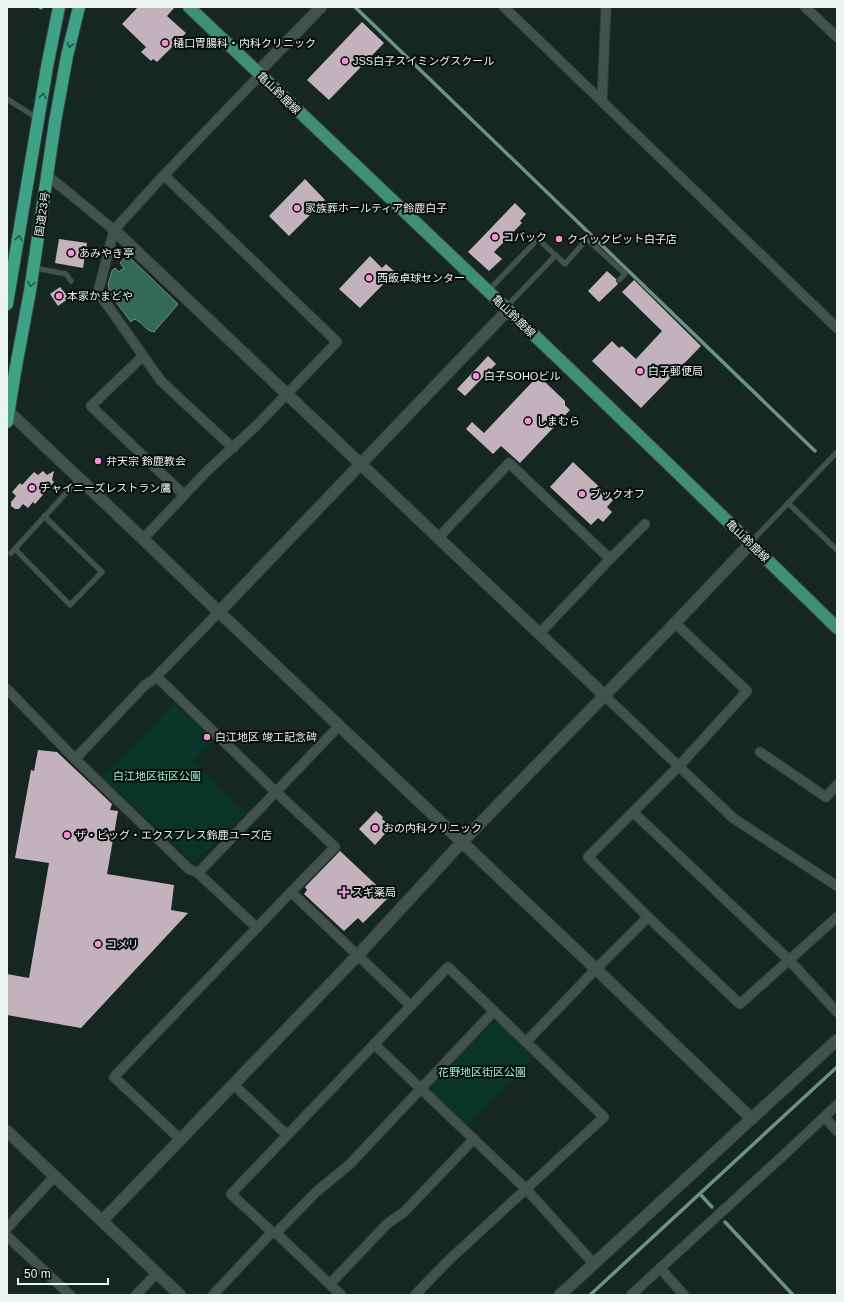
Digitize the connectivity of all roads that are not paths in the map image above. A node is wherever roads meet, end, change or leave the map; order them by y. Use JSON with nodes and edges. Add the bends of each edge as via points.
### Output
{"nodes":[{"id":1,"x":59,"y":7,"type":"edge"},
{"id":2,"x":79,"y":7,"type":"edge"},
{"id":3,"x":189,"y":7,"type":"edge"},
{"id":4,"x":321,"y":7,"type":"edge"},
{"id":5,"x":504,"y":7,"type":"edge"},
{"id":6,"x":606,"y":7,"type":"edge"},
{"id":7,"x":805,"y":7,"type":"edge"},
{"id":8,"x":837,"y":38,"type":"edge"},
{"id":9,"x":259,"y":74,"type":"junction"},
{"id":10,"x":7,"y":99,"type":"edge"},
{"id":11,"x":602,"y":101,"type":"junction"},
{"id":12,"x":39,"y":119,"type":"junction"},
{"id":13,"x":164,"y":175,"type":"junction"},
{"id":14,"x":48,"y":176,"type":"junction"},
{"id":15,"x":114,"y":230,"type":"junction"},
{"id":16,"x":585,"y":241,"type":"junction"},
{"id":17,"x":556,"y":255,"type":"junction"},
{"id":18,"x":33,"y":268,"type":"junction"},
{"id":19,"x":613,"y":273,"type":"dead end"},
{"id":20,"x":619,"y":280,"type":"dead end"},
{"id":21,"x":71,"y":281,"type":"dead end"},
{"id":22,"x":488,"y":291,"type":"junction"},
{"id":23,"x":7,"y":304,"type":"edge"},
{"id":24,"x":506,"y":309,"type":"junction"},
{"id":25,"x":837,"y":328,"type":"edge"},
{"id":26,"x":143,"y":356,"type":"junction"},
{"id":27,"x":287,"y":394,"type":"junction"},
{"id":28,"x":8,"y":415,"type":"edge"},
{"id":29,"x":233,"y":448,"type":"junction"},
{"id":30,"x":837,"y":452,"type":"edge"},
{"id":31,"x":361,"y":463,"type":"junction"},
{"id":32,"x":80,"y":478,"type":"junction"},
{"id":33,"x":184,"y":495,"type":"junction"},
{"id":34,"x":788,"y":504,"type":"junction"},
{"id":35,"x":44,"y":516,"type":"junction"},
{"id":36,"x":645,"y":524,"type":"dead end"},
{"id":37,"x":438,"y":538,"type":"junction"},
{"id":38,"x":143,"y":539,"type":"junction"},
{"id":39,"x":751,"y":543,"type":"junction"},
{"id":40,"x":837,"y":550,"type":"edge"},
{"id":41,"x":610,"y":559,"type":"junction"},
{"id":42,"x":219,"y":612,"type":"junction"},
{"id":43,"x":675,"y":623,"type":"junction"},
{"id":44,"x":837,"y":628,"type":"edge"},
{"id":45,"x":539,"y":634,"type":"junction"},
{"id":46,"x":157,"y":677,"type":"junction"},
{"id":47,"x":7,"y":689,"type":"edge"},
{"id":48,"x":605,"y":696,"type":"junction"},
{"id":49,"x":339,"y":726,"type":"junction"},
{"id":50,"x":760,"y":752,"type":"dead end"},
{"id":51,"x":75,"y":759,"type":"junction"},
{"id":52,"x":679,"y":766,"type":"junction"},
{"id":53,"x":837,"y":785,"type":"edge"},
{"id":54,"x":276,"y":792,"type":"junction"},
{"id":55,"x":633,"y":812,"type":"junction"},
{"id":56,"x":462,"y":842,"type":"junction"},
{"id":57,"x":198,"y":873,"type":"junction"},
{"id":58,"x":837,"y":886,"type":"edge"},
{"id":59,"x":290,"y":892,"type":"junction"},
{"id":60,"x":648,"y":917,"type":"junction"},
{"id":61,"x":837,"y":917,"type":"edge"},
{"id":62,"x":256,"y":928,"type":"junction"},
{"id":63,"x":358,"y":955,"type":"junction"},
{"id":64,"x":789,"y":960,"type":"junction"},
{"id":65,"x":596,"y":969,"type":"junction"},
{"id":66,"x":411,"y":1006,"type":"junction"},
{"id":67,"x":494,"y":1011,"type":"junction"},
{"id":68,"x":837,"y":1012,"type":"edge"},
{"id":69,"x":837,"y":1040,"type":"edge"},
{"id":70,"x":526,"y":1042,"type":"junction"},
{"id":71,"x":374,"y":1044,"type":"junction"},
{"id":72,"x":234,"y":1085,"type":"junction"},
{"id":73,"x":421,"y":1088,"type":"junction"},
{"id":74,"x":837,"y":1105,"type":"edge"},
{"id":75,"x":824,"y":1117,"type":"junction"},
{"id":76,"x":752,"y":1119,"type":"junction"},
{"id":77,"x":7,"y":1131,"type":"edge"},
{"id":78,"x":837,"y":1131,"type":"edge"},
{"id":79,"x":287,"y":1135,"type":"junction"},
{"id":80,"x":180,"y":1139,"type":"junction"},
{"id":81,"x":474,"y":1140,"type":"junction"},
{"id":82,"x":54,"y":1176,"type":"junction"},
{"id":83,"x":526,"y":1189,"type":"junction"},
{"id":84,"x":102,"y":1221,"type":"junction"},
{"id":85,"x":7,"y":1228,"type":"edge"},
{"id":86,"x":274,"y":1233,"type":"junction"},
{"id":87,"x":7,"y":1236,"type":"edge"},
{"id":88,"x":594,"y":1264,"type":"junction"},
{"id":89,"x":660,"y":1268,"type":"junction"},
{"id":90,"x":157,"y":1273,"type":"junction"},
{"id":91,"x":330,"y":1284,"type":"junction"},
{"id":92,"x":70,"y":1295,"type":"edge"},
{"id":93,"x":136,"y":1295,"type":"edge"},
{"id":94,"x":180,"y":1295,"type":"edge"},
{"id":95,"x":213,"y":1295,"type":"edge"},
{"id":96,"x":341,"y":1295,"type":"edge"},
{"id":97,"x":415,"y":1295,"type":"edge"},
{"id":98,"x":560,"y":1295,"type":"edge"},
{"id":99,"x":632,"y":1295,"type":"edge"},
{"id":100,"x":684,"y":1295,"type":"edge"}],
"edges":[{"from":12,"to":1,"type":"highway","name":"国道23号","one_way":true},
{"from":2,"to":14,"type":"highway","name":"国道23号","one_way":true,"via":[[67,56]]},
{"from":3,"to":9,"type":"main road","name":"亀山鈴鹿線"},
{"from":4,"to":9,"type":"street"},
{"from":5,"to":11,"type":"street"},
{"from":6,"to":11,"type":"street"},
{"from":7,"to":8,"type":"street"},
{"from":9,"to":13,"type":"street"},
{"from":9,"to":22,"type":"main road","name":"亀山鈴鹿線"},
{"from":10,"to":12,"type":"lane"},
{"from":11,"to":25,"type":"street"},
{"from":23,"to":12,"type":"highway","name":"国道23号","one_way":true},
{"from":13,"to":15,"type":"street"},
{"from":13,"to":27,"type":"street","via":[[337,342]]},
{"from":14,"to":15,"type":"street"},
{"from":14,"to":18,"type":"highway","name":"国道23号"},
{"from":15,"to":26,"type":"street","via":[[98,292]]},
{"from":15,"to":27,"type":"street"},
{"from":16,"to":17,"type":"lane","via":[[566,264]]},
{"from":16,"to":19,"type":"lane","via":[[616,270]]},
{"from":16,"to":20,"type":"lane","via":[[587,239],[625,274]]},
{"from":17,"to":22,"type":"lane","via":[[538,239]]},
{"from":17,"to":24,"type":"lane"},
{"from":18,"to":21,"type":"lane","via":[[66,274]]},
{"from":18,"to":28,"type":"highway","name":"国道23号","one_way":true},
{"from":22,"to":24,"type":"main road","name":"亀山鈴鹿線"},
{"from":24,"to":31,"type":"street"},
{"from":24,"to":39,"type":"main road","name":"亀山鈴鹿線"},
{"from":26,"to":29,"type":"street","via":[[161,381]]},
{"from":26,"to":33,"type":"street","via":[[91,406]]},
{"from":27,"to":29,"type":"street"},
{"from":27,"to":31,"type":"street"},
{"from":28,"to":32,"type":"street"},
{"from":29,"to":33,"type":"street"},
{"from":30,"to":34,"type":"lane"},
{"from":31,"to":37,"type":"street"},
{"from":31,"to":42,"type":"street"},
{"from":32,"to":35,"type":"lane"},
{"from":32,"to":38,"type":"street"},
{"from":33,"to":38,"type":"street"},
{"from":34,"to":39,"type":"lane"},
{"from":34,"to":40,"type":"lane"},
{"from":35,"to":35,"type":"lane","via":[[13,551],[70,605],[102,572]]},
{"from":36,"to":41,"type":"street"},
{"from":37,"to":41,"type":"street","via":[[509,463]]},
{"from":37,"to":45,"type":"street"},
{"from":38,"to":42,"type":"street"},
{"from":39,"to":43,"type":"street"},
{"from":39,"to":44,"type":"main road","name":"亀山鈴鹿線"},
{"from":41,"to":45,"type":"street"},
{"from":42,"to":46,"type":"street"},
{"from":42,"to":49,"type":"street"},
{"from":43,"to":48,"type":"street"},
{"from":43,"to":52,"type":"street","via":[[747,691]]},
{"from":45,"to":48,"type":"street"},
{"from":46,"to":51,"type":"street","via":[[145,685]]},
{"from":46,"to":54,"type":"street"},
{"from":47,"to":51,"type":"street"},
{"from":48,"to":52,"type":"street"},
{"from":48,"to":56,"type":"street"},
{"from":49,"to":54,"type":"street"},
{"from":49,"to":56,"type":"street"},
{"from":50,"to":53,"type":"street","via":[[826,797]]},
{"from":51,"to":57,"type":"street","via":[[189,869]]},
{"from":52,"to":55,"type":"street"},
{"from":52,"to":58,"type":"street","via":[[733,818]]},
{"from":54,"to":57,"type":"street"},
{"from":54,"to":59,"type":"street","via":[[335,847]]},
{"from":55,"to":60,"type":"street","via":[[588,857]]},
{"from":55,"to":64,"type":"street"},
{"from":56,"to":63,"type":"street"},
{"from":56,"to":65,"type":"street"},
{"from":57,"to":62,"type":"street"},
{"from":59,"to":62,"type":"street"},
{"from":59,"to":63,"type":"street"},
{"from":60,"to":64,"type":"street","via":[[740,1004]]},
{"from":60,"to":65,"type":"street"},
{"from":61,"to":64,"type":"street"},
{"from":62,"to":80,"type":"street","via":[[114,1077]]},
{"from":63,"to":66,"type":"street"},
{"from":63,"to":72,"type":"street"},
{"from":64,"to":68,"type":"street"},
{"from":65,"to":70,"type":"street"},
{"from":65,"to":76,"type":"street"},
{"from":66,"to":67,"type":"street","via":[[448,967]]},
{"from":66,"to":71,"type":"street"},
{"from":67,"to":70,"type":"street"},
{"from":67,"to":73,"type":"street"},
{"from":69,"to":76,"type":"street"},
{"from":70,"to":83,"type":"street","via":[[604,1117]]},
{"from":71,"to":73,"type":"street"},
{"from":71,"to":79,"type":"street"},
{"from":72,"to":79,"type":"street"},
{"from":72,"to":80,"type":"street"},
{"from":73,"to":81,"type":"street"},
{"from":73,"to":86,"type":"street","via":[[350,1164],[315,1193]]},
{"from":74,"to":75,"type":"street"},
{"from":75,"to":78,"type":"street"},
{"from":75,"to":89,"type":"street"},
{"from":76,"to":88,"type":"street"},
{"from":77,"to":82,"type":"street"},
{"from":79,"to":86,"type":"street","via":[[231,1194]]},
{"from":80,"to":84,"type":"street"},
{"from":81,"to":83,"type":"street"},
{"from":81,"to":91,"type":"street","via":[[404,1212],[387,1224]]},
{"from":82,"to":84,"type":"street"},
{"from":82,"to":85,"type":"street"},
{"from":83,"to":88,"type":"street"},
{"from":83,"to":97,"type":"street"},
{"from":84,"to":90,"type":"street"},
{"from":86,"to":91,"type":"street"},
{"from":86,"to":95,"type":"street"},
{"from":87,"to":92,"type":"street"},
{"from":88,"to":98,"type":"street"},
{"from":89,"to":99,"type":"street"},
{"from":89,"to":100,"type":"street"},
{"from":90,"to":93,"type":"street"},
{"from":90,"to":94,"type":"street"},
{"from":91,"to":96,"type":"street"}]}
